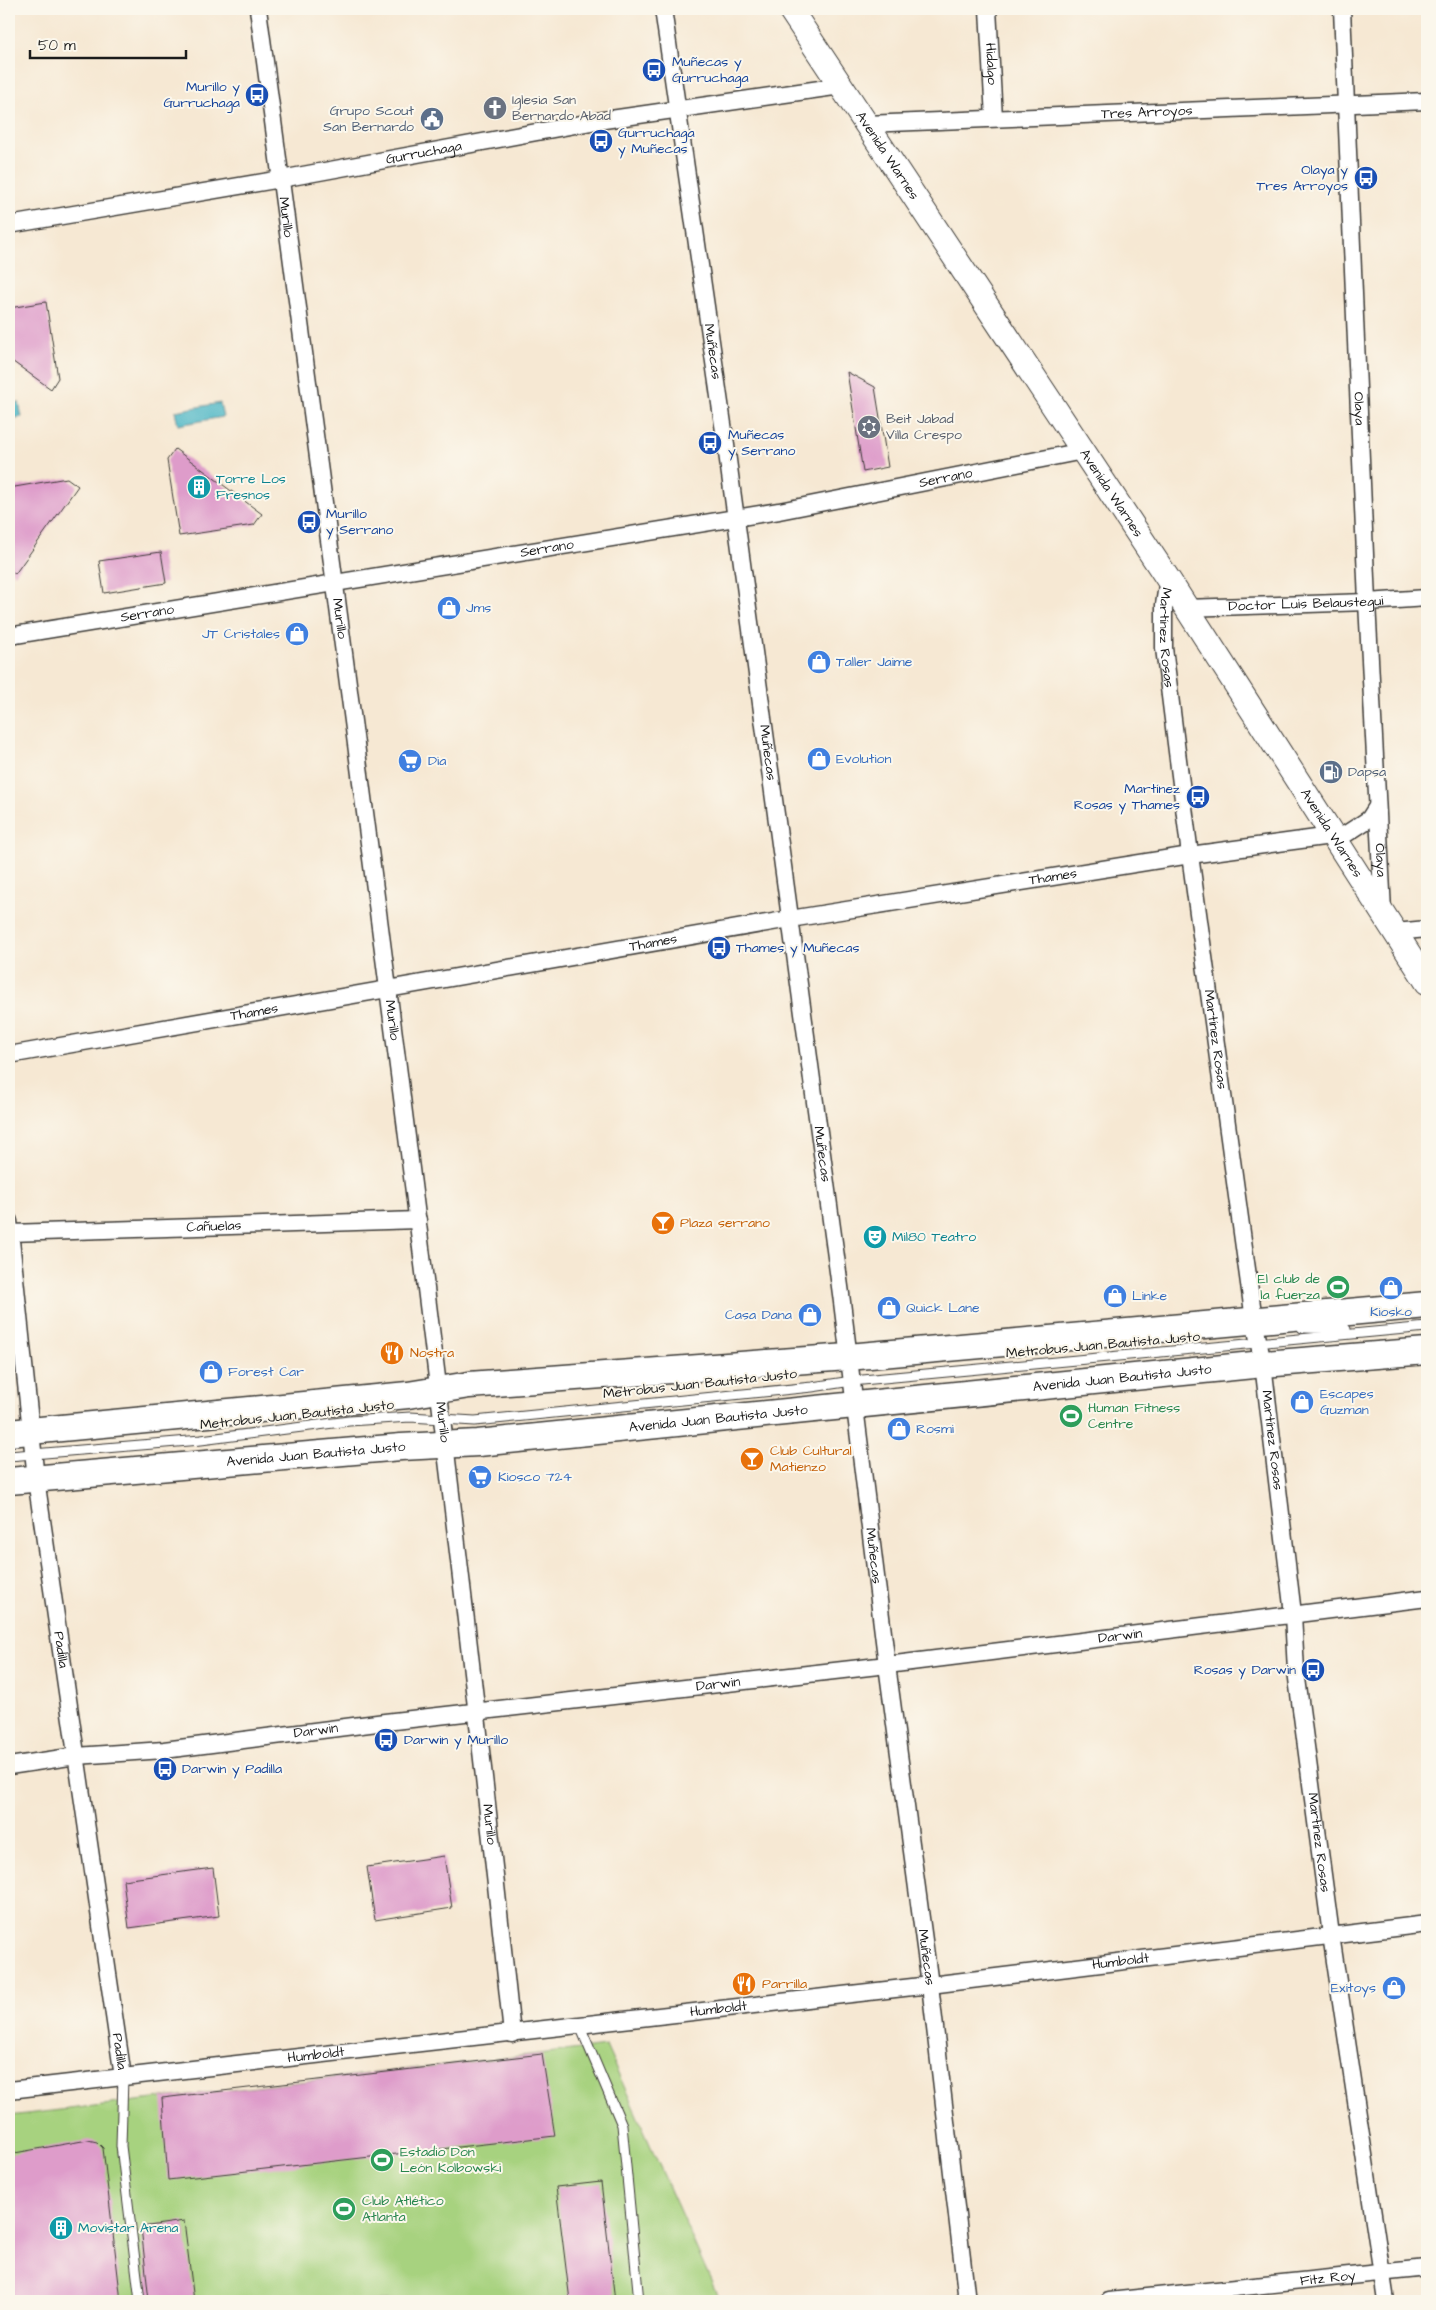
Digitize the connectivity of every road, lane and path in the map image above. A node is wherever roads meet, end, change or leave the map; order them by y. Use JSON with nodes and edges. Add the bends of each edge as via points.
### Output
{"nodes":[{"id":1,"x":258,"y":9,"type":"edge"},
{"id":2,"x":664,"y":9,"type":"edge"},
{"id":3,"x":790,"y":9,"type":"edge"},
{"id":4,"x":988,"y":9,"type":"edge"},
{"id":5,"x":1342,"y":9,"type":"edge"},
{"id":6,"x":841,"y":86,"type":"junction"},
{"id":7,"x":1427,"y":101,"type":"edge"},
{"id":8,"x":1347,"y":105,"type":"junction"},
{"id":9,"x":678,"y":110,"type":"junction"},
{"id":10,"x":994,"y":118,"type":"junction"},
{"id":11,"x":866,"y":124,"type":"junction"},
{"id":12,"x":281,"y":179,"type":"junction"},
{"id":13,"x":9,"y":225,"type":"edge"},
{"id":14,"x":1083,"y":451,"type":"junction"},
{"id":15,"x":735,"y":518,"type":"junction"},
{"id":16,"x":1168,"y":579,"type":"junction"},
{"id":17,"x":336,"y":583,"type":"junction"},
{"id":18,"x":1427,"y":598,"type":"edge"},
{"id":19,"x":1366,"y":602,"type":"junction"},
{"id":20,"x":1185,"y":608,"type":"junction"},
{"id":21,"x":9,"y":636,"type":"edge"},
{"id":22,"x":1376,"y":808,"type":"junction"},
{"id":23,"x":1316,"y":810,"type":"junction"},
{"id":24,"x":1333,"y":836,"type":"junction"},
{"id":25,"x":1300,"y":840,"type":"junction"},
{"id":26,"x":1190,"y":855,"type":"junction"},
{"id":27,"x":790,"y":919,"type":"junction"},
{"id":28,"x":1389,"y":922,"type":"junction"},
{"id":29,"x":1427,"y":929,"type":"edge"},
{"id":30,"x":1427,"y":982,"type":"edge"},
{"id":31,"x":387,"y":990,"type":"junction"},
{"id":32,"x":9,"y":1055,"type":"edge"},
{"id":33,"x":418,"y":1220,"type":"junction"},
{"id":34,"x":10,"y":1227,"type":"edge"},
{"id":35,"x":1427,"y":1305,"type":"edge"},
{"id":36,"x":1427,"y":1327,"type":"edge"},
{"id":37,"x":1394,"y":1330,"type":"junction"},
{"id":38,"x":1259,"y":1342,"type":"junction"},
{"id":39,"x":1427,"y":1351,"type":"edge"},
{"id":40,"x":852,"y":1381,"type":"junction"},
{"id":41,"x":437,"y":1389,"type":"junction"},
{"id":42,"x":440,"y":1419,"type":"junction"},
{"id":43,"x":445,"y":1445,"type":"junction"},
{"id":44,"x":27,"y":1449,"type":"edge"},
{"id":45,"x":9,"y":1456,"type":"edge"},
{"id":46,"x":9,"y":1481,"type":"edge"},
{"id":47,"x":1427,"y":1598,"type":"edge"},
{"id":48,"x":1293,"y":1614,"type":"junction"},
{"id":49,"x":886,"y":1665,"type":"junction"},
{"id":50,"x":478,"y":1712,"type":"junction"},
{"id":51,"x":76,"y":1756,"type":"junction"},
{"id":52,"x":9,"y":1766,"type":"edge"},
{"id":53,"x":1427,"y":1924,"type":"edge"},
{"id":54,"x":1331,"y":1935,"type":"junction"},
{"id":55,"x":930,"y":1986,"type":"junction"},
{"id":56,"x":580,"y":2026,"type":"junction"},
{"id":57,"x":512,"y":2034,"type":"junction"},
{"id":58,"x":123,"y":2077,"type":"junction"},
{"id":59,"x":9,"y":2090,"type":"edge"},
{"id":60,"x":1427,"y":2268,"type":"edge"},
{"id":61,"x":1383,"y":2274,"type":"junction"},
{"id":62,"x":140,"y":2301,"type":"edge"},
{"id":63,"x":639,"y":2301,"type":"edge"},
{"id":64,"x":967,"y":2301,"type":"edge"},
{"id":65,"x":1109,"y":2301,"type":"edge"},
{"id":66,"x":1386,"y":2301,"type":"edge"}],
"edges":[{"from":1,"to":12,"type":"street","name":"Murillo"},
{"from":2,"to":9,"type":"street","name":"Muñecas"},
{"from":3,"to":6,"type":"main road","name":"Avenida Warnes"},
{"from":4,"to":10,"type":"street","name":"Hidalgo"},
{"from":5,"to":8,"type":"street","name":"Olaya"},
{"from":6,"to":9,"type":"street","name":"Gurruchaga"},
{"from":6,"to":11,"type":"main road","name":"Avenida Warnes"},
{"from":7,"to":8,"type":"street","name":"Tres Arroyos"},
{"from":8,"to":10,"type":"street","name":"Tres Arroyos"},
{"from":8,"to":19,"type":"street","name":"Olaya"},
{"from":9,"to":12,"type":"street","name":"Gurruchaga","via":[[597,121]]},
{"from":9,"to":15,"type":"street","name":"Muñecas"},
{"from":10,"to":11,"type":"street","name":"Tres Arroyos"},
{"from":11,"to":14,"type":"main road","name":"Avenida Warnes"},
{"from":12,"to":13,"type":"street","name":"Gurruchaga"},
{"from":12,"to":17,"type":"street","name":"Murillo"},
{"from":14,"to":15,"type":"street","name":"Serrano"},
{"from":14,"to":16,"type":"main road","name":"Avenida Warnes"},
{"from":15,"to":17,"type":"street","name":"Serrano"},
{"from":15,"to":27,"type":"street","name":"Muñecas"},
{"from":16,"to":20,"type":"main road","name":"Avenida Warnes"},
{"from":16,"to":26,"type":"street","name":"Martínez Rosas","via":[[1164,648]]},
{"from":17,"to":21,"type":"street","name":"Serrano"},
{"from":17,"to":31,"type":"street","name":"Murillo"},
{"from":18,"to":19,"type":"street","name":"Doctor Luis Belaustegui"},
{"from":19,"to":20,"type":"street","name":"Doctor Luis Belaustegui"},
{"from":19,"to":22,"type":"street","name":"Olaya"},
{"from":20,"to":23,"type":"main road","name":"Avenida Warnes"},
{"from":22,"to":24,"type":"street","name":"Olaya","via":[[1358,828]]},
{"from":22,"to":28,"type":"street","name":"Olaya"},
{"from":23,"to":24,"type":"main road","name":"Avenida Warnes"},
{"from":23,"to":25,"type":"street","via":[[1312,827]]},
{"from":24,"to":25,"type":"street","name":"Thames"},
{"from":24,"to":28,"type":"main road","name":"Avenida Warnes"},
{"from":25,"to":26,"type":"street","name":"Thames"},
{"from":26,"to":27,"type":"street","name":"Thames"},
{"from":26,"to":38,"type":"street","name":"Martínez Rosas"},
{"from":27,"to":31,"type":"street","name":"Thames"},
{"from":27,"to":40,"type":"street","name":"Muñecas"},
{"from":28,"to":29,"type":"street"},
{"from":28,"to":30,"type":"main road","name":"Avenida Warnes"},
{"from":31,"to":32,"type":"street","name":"Thames"},
{"from":31,"to":33,"type":"street","name":"Murillo"},
{"from":33,"to":34,"type":"street","name":"Cañuelas"},
{"from":33,"to":41,"type":"street","name":"Murillo"},
{"from":34,"to":44,"type":"street","name":"Padilla"},
{"from":35,"to":38,"type":"main road","name":"Avenida Juan Bautista Justo"},
{"from":36,"to":37,"type":"lane"},
{"from":37,"to":38,"type":"lane"},
{"from":37,"to":38,"type":"lane","via":[[1301,1328]]},
{"from":38,"to":39,"type":"main road","name":"Avenida Juan Bautista Justo"},
{"from":38,"to":40,"type":"main road","name":"Avenida Juan Bautista Justo"},
{"from":38,"to":40,"type":"main road","name":"Avenida Juan Bautista Justo"},
{"from":38,"to":48,"type":"street","name":"Martínez Rosas"},
{"from":40,"to":41,"type":"main road","name":"Avenida Juan Bautista Justo"},
{"from":40,"to":42,"type":"lane","name":"Metrobus Juan Bautista Justo","via":[[474,1421]]},
{"from":40,"to":43,"type":"main road","name":"Avenida Juan Bautista Justo"},
{"from":40,"to":49,"type":"street","name":"Muñecas"},
{"from":41,"to":42,"type":"street","name":"Murillo"},
{"from":41,"to":44,"type":"main road","name":"Avenida Juan Bautista Justo"},
{"from":42,"to":43,"type":"street","name":"Murillo"},
{"from":42,"to":44,"type":"lane","name":"Metrobus Juan Bautista Justo","via":[[349,1421],[201,1440]]},
{"from":43,"to":44,"type":"main road","name":"Avenida Juan Bautista Justo"},
{"from":43,"to":50,"type":"street","name":"Murillo"},
{"from":44,"to":45,"type":"lane","name":"Metrobus Juan Bautista Justo"},
{"from":44,"to":46,"type":"main road","name":"Avenida Juan Bautista Justo"},
{"from":44,"to":51,"type":"street","name":"Padilla"},
{"from":47,"to":48,"type":"street","name":"Darwin"},
{"from":48,"to":49,"type":"street","name":"Darwin"},
{"from":48,"to":54,"type":"street","name":"Martínez Rosas","via":[[1296,1671]]},
{"from":49,"to":50,"type":"street","name":"Darwin"},
{"from":49,"to":55,"type":"street","name":"Muñecas"},
{"from":50,"to":51,"type":"street","name":"Darwin","via":[[164,1750]]},
{"from":50,"to":57,"type":"street","name":"Murillo"},
{"from":51,"to":52,"type":"street","name":"Darwin"},
{"from":51,"to":58,"type":"street","name":"Padilla"},
{"from":53,"to":54,"type":"street","name":"Humboldt"},
{"from":54,"to":55,"type":"street","name":"Humboldt"},
{"from":54,"to":61,"type":"street","name":"Martínez Rosas"},
{"from":55,"to":56,"type":"street","name":"Humboldt"},
{"from":55,"to":64,"type":"street","name":"Muñecas"},
{"from":56,"to":57,"type":"street","name":"Humboldt"},
{"from":56,"to":63,"type":"lane","via":[[622,2125]]},
{"from":57,"to":58,"type":"street","name":"Humboldt"},
{"from":58,"to":59,"type":"street","name":"Humboldt"},
{"from":58,"to":62,"type":"lane","via":[[121,2146]]},
{"from":60,"to":61,"type":"street","name":"Fitz Roy"},
{"from":61,"to":65,"type":"street","name":"Fitz Roy"},
{"from":61,"to":66,"type":"street","name":"Martínez Rosas"}]}
